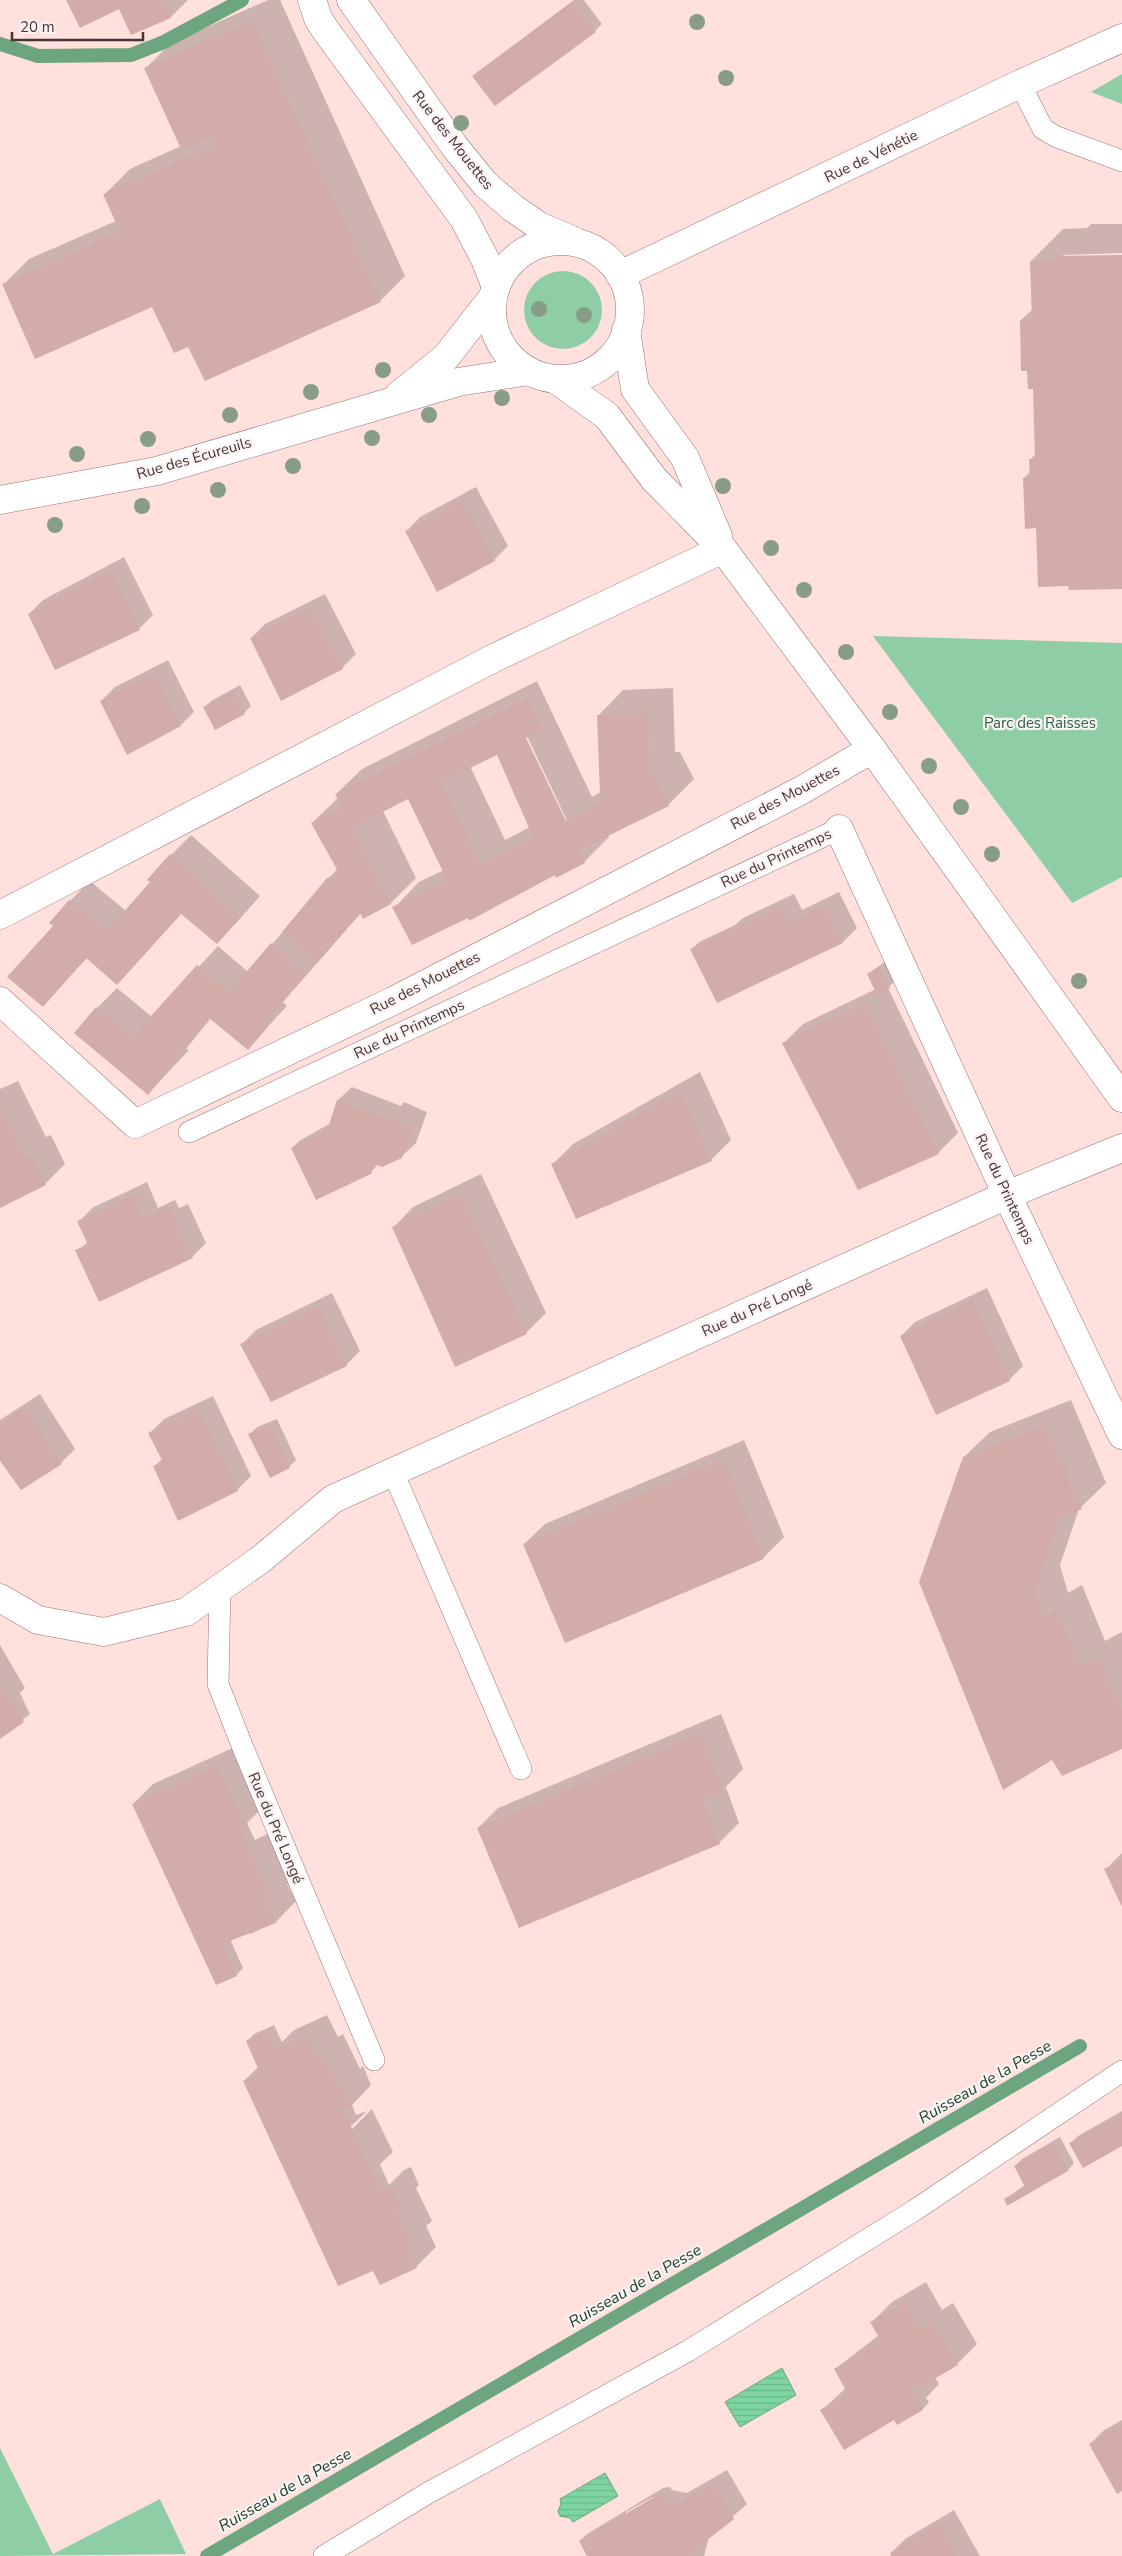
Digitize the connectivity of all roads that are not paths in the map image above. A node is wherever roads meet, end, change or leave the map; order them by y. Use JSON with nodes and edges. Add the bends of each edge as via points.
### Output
{"nodes":[{"id":1,"x":312,"y":0,"type":"edge"},
{"id":2,"x":351,"y":0,"type":"edge"},
{"id":3,"x":1122,"y":38,"type":"edge"},
{"id":4,"x":1020,"y":84,"type":"junction"},
{"id":5,"x":1122,"y":161,"type":"edge"},
{"id":6,"x":585,"y":245,"type":"junction"},
{"id":7,"x":620,"y":275,"type":"junction"},
{"id":8,"x":495,"y":292,"type":"junction"},
{"id":9,"x":626,"y":330,"type":"junction"},
{"id":10,"x":529,"y":371,"type":"junction"},
{"id":11,"x":555,"y":378,"type":"junction"},
{"id":12,"x":386,"y":405,"type":"junction"},
{"id":13,"x":0,"y":500,"type":"edge"},
{"id":14,"x":723,"y":549,"type":"junction"},
{"id":15,"x":872,"y":749,"type":"junction"},
{"id":16,"x":839,"y":829,"type":"joint"},
{"id":17,"x":0,"y":916,"type":"edge"},
{"id":18,"x":0,"y":1001,"type":"edge"},
{"id":19,"x":1122,"y":1098,"type":"edge"},
{"id":20,"x":189,"y":1132,"type":"dead end"},
{"id":21,"x":1122,"y":1148,"type":"edge"},
{"id":22,"x":1007,"y":1195,"type":"junction"},
{"id":23,"x":1122,"y":1435,"type":"edge"},
{"id":24,"x":393,"y":1472,"type":"junction"},
{"id":25,"x":220,"y":1588,"type":"junction"},
{"id":26,"x":0,"y":1598,"type":"edge"},
{"id":27,"x":521,"y":1769,"type":"dead end"},
{"id":28,"x":374,"y":2060,"type":"dead end"},
{"id":29,"x":1122,"y":2071,"type":"edge"},
{"id":30,"x":324,"y":2556,"type":"edge"}],
"edges":[{"from":1,"to":8,"type":"street","via":[[324,28],[464,219],[486,259]]},
{"from":2,"to":6,"type":"street","name":"Rue des Mouettes","via":[[485,184],[539,226]]},
{"from":3,"to":4,"type":"street","name":"Rue de Vénétie"},
{"from":4,"to":5,"type":"lane","via":[[1043,129]]},
{"from":4,"to":7,"type":"street","name":"Rue de Vénétie"},
{"from":6,"to":7,"type":"street","via":[[605,257]]},
{"from":6,"to":8,"type":"street","via":[[562,241],[532,247],[507,266]]},
{"from":7,"to":9,"type":"street","via":[[628,297]]},
{"from":8,"to":10,"type":"street","via":[[494,326],[499,340],[517,363]]},
{"from":8,"to":12,"type":"street","name":"Rue des Écureuils","via":[[446,357]]},
{"from":9,"to":11,"type":"street","via":[[618,348],[605,363],[582,375]]},
{"from":9,"to":14,"type":"street","via":[[635,388],[685,458]]},
{"from":10,"to":11,"type":"street"},
{"from":10,"to":12,"type":"street","name":"Rue des Écureuils","via":[[458,382]]},
{"from":11,"to":14,"type":"street","via":[[607,416],[654,479]]},
{"from":12,"to":13,"type":"street","name":"Rue des Écureuils","via":[[158,471]]},
{"from":14,"to":15,"type":"street"},
{"from":14,"to":17,"type":"street","via":[[492,659]]},
{"from":15,"to":18,"type":"street","name":"Rue des Mouettes","via":[[802,790],[392,1001],[134,1124]]},
{"from":15,"to":19,"type":"street"},
{"from":16,"to":20,"type":"lane","name":"Rue du Printemps"},
{"from":16,"to":22,"type":"street","name":"Rue du Printemps"},
{"from":21,"to":22,"type":"street","name":"Rue du Pré Longé"},
{"from":22,"to":23,"type":"street","name":"Rue du Printemps"},
{"from":22,"to":24,"type":"street","name":"Rue du Pré Longé"},
{"from":24,"to":25,"type":"street","name":"Rue du Pré Longé","via":[[333,1499],[260,1560]]},
{"from":24,"to":27,"type":"lane"},
{"from":25,"to":26,"type":"street","name":"Rue du Pré Longé","via":[[186,1612],[104,1632],[38,1620]]},
{"from":25,"to":28,"type":"lane","name":"Rue du Pré Longé","via":[[218,1684]]},
{"from":29,"to":30,"type":"lane","via":[[915,2210],[688,2351],[428,2493]]}]}
